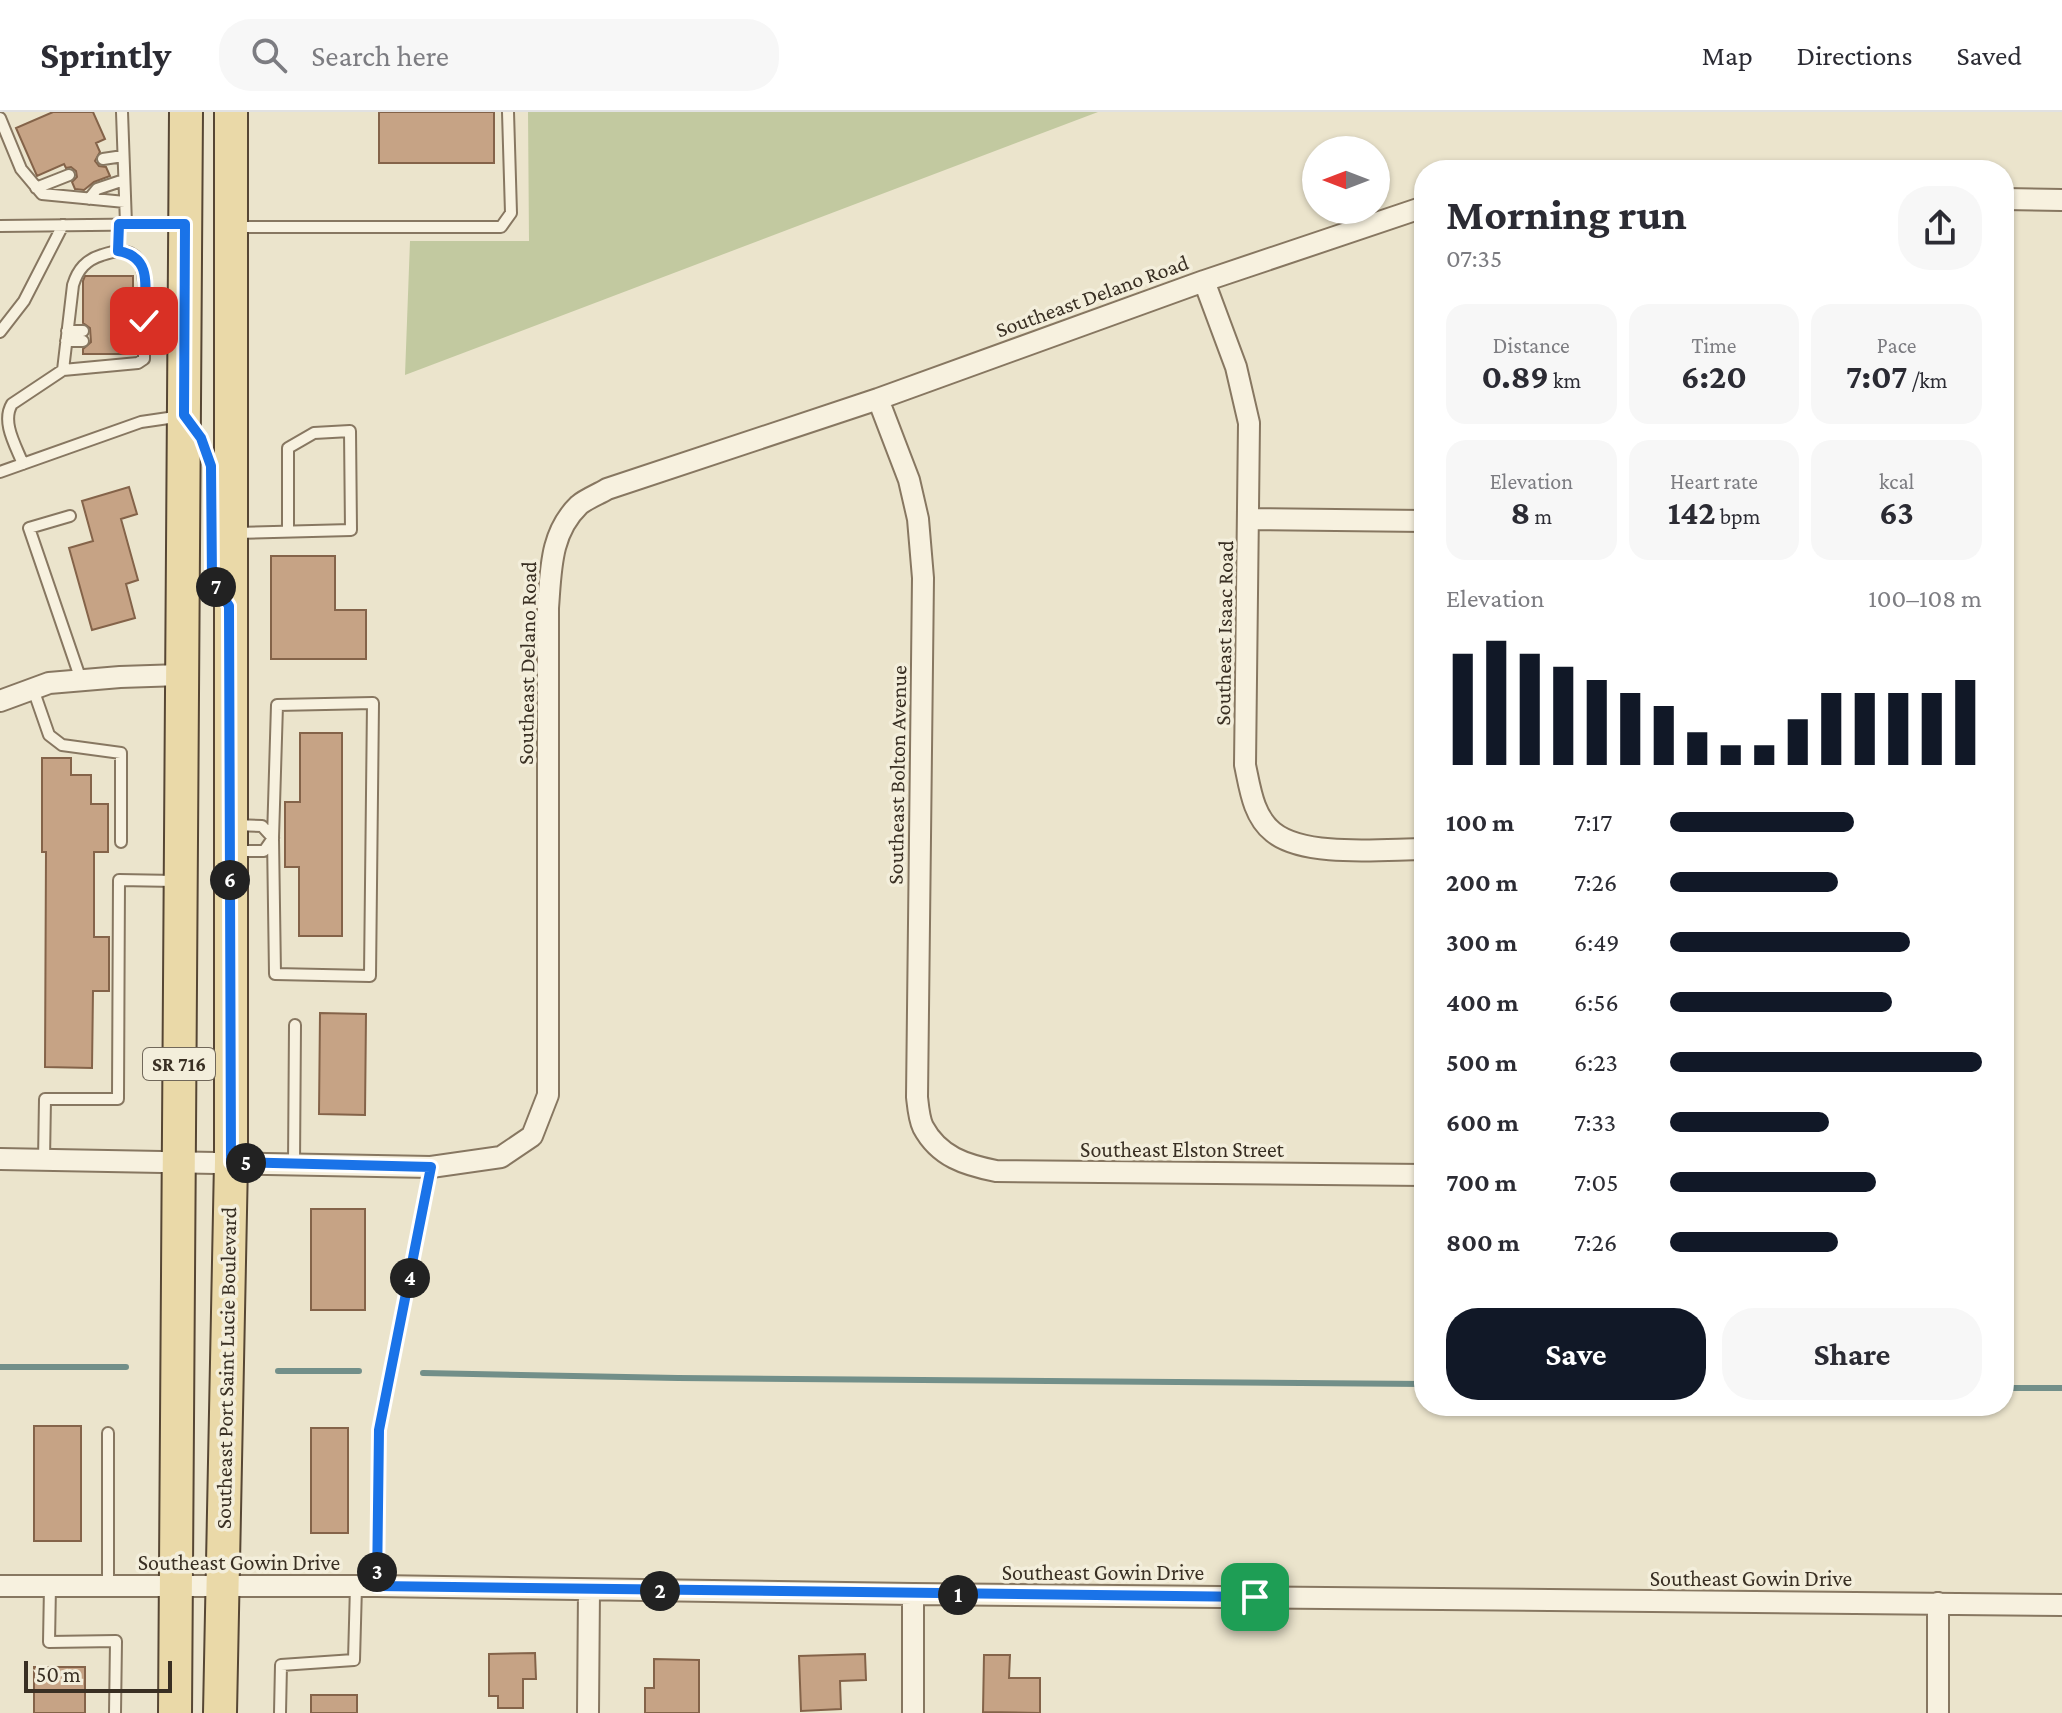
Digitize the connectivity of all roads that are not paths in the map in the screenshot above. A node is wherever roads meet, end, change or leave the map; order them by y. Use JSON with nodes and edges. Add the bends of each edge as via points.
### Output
{"nodes":[{"id":1,"x":8,"y":112,"type":"edge"},
{"id":2,"x":122,"y":112,"type":"edge"},
{"id":3,"x":186,"y":112,"type":"edge"},
{"id":4,"x":231,"y":112,"type":"edge"},
{"id":5,"x":508,"y":112,"type":"edge"},
{"id":6,"x":0,"y":117,"type":"edge"},
{"id":7,"x":123,"y":156,"type":"junction"},
{"id":8,"x":103,"y":159,"type":"dead end"},
{"id":9,"x":69,"y":175,"type":"dead end"},
{"id":10,"x":124,"y":180,"type":"junction"},
{"id":11,"x":36,"y":188,"type":"junction"},
{"id":12,"x":89,"y":199,"type":"junction"},
{"id":13,"x":2014,"y":199,"type":"edge"},
{"id":14,"x":2062,"y":200,"type":"edge"},
{"id":15,"x":125,"y":202,"type":"junction"},
{"id":16,"x":1414,"y":210,"type":"edge"},
{"id":17,"x":122,"y":224,"type":"junction"},
{"id":18,"x":185,"y":224,"type":"junction"},
{"id":19,"x":63,"y":225,"type":"junction"},
{"id":20,"x":0,"y":226,"type":"edge"},
{"id":21,"x":231,"y":227,"type":"junction"},
{"id":22,"x":118,"y":251,"type":"junction"},
{"id":23,"x":1204,"y":281,"type":"junction"},
{"id":24,"x":68,"y":326,"type":"junction"},
{"id":25,"x":0,"y":332,"type":"edge"},
{"id":26,"x":63,"y":370,"type":"junction"},
{"id":27,"x":878,"y":399,"type":"junction"},
{"id":28,"x":184,"y":415,"type":"junction"},
{"id":29,"x":23,"y":464,"type":"junction"},
{"id":30,"x":0,"y":472,"type":"edge"},
{"id":31,"x":70,"y":516,"type":"dead end"},
{"id":32,"x":1249,"y":519,"type":"junction"},
{"id":33,"x":1414,"y":521,"type":"edge"},
{"id":34,"x":288,"y":532,"type":"junction"},
{"id":35,"x":229,"y":533,"type":"junction"},
{"id":36,"x":229,"y":606,"type":"junction"},
{"id":37,"x":181,"y":675,"type":"junction"},
{"id":38,"x":81,"y":680,"type":"junction"},
{"id":39,"x":33,"y":689,"type":"junction"},
{"id":40,"x":0,"y":701,"type":"edge"},
{"id":41,"x":230,"y":838,"type":"junction"},
{"id":42,"x":273,"y":838,"type":"junction"},
{"id":43,"x":121,"y":842,"type":"dead end"},
{"id":44,"x":1414,"y":849,"type":"edge"},
{"id":45,"x":180,"y":881,"type":"junction"},
{"id":46,"x":295,"y":1025,"type":"dead end"},
{"id":47,"x":943,"y":1152,"type":"joint"},
{"id":48,"x":0,"y":1159,"type":"edge"},
{"id":49,"x":44,"y":1160,"type":"junction"},
{"id":50,"x":178,"y":1161,"type":"junction"},
{"id":51,"x":231,"y":1162,"type":"junction"},
{"id":52,"x":294,"y":1164,"type":"junction"},
{"id":53,"x":431,"y":1167,"type":"junction"},
{"id":54,"x":1414,"y":1175,"type":"edge"},
{"id":55,"x":108,"y":1433,"type":"dead end"},
{"id":56,"x":0,"y":1586,"type":"edge"},
{"id":57,"x":50,"y":1586,"type":"junction"},
{"id":58,"x":108,"y":1586,"type":"junction"},
{"id":59,"x":221,"y":1586,"type":"junction"},
{"id":60,"x":366,"y":1586,"type":"junction"},
{"id":61,"x":174,"y":1587,"type":"junction"},
{"id":62,"x":589,"y":1590,"type":"junction"},
{"id":63,"x":913,"y":1594,"type":"junction"},
{"id":64,"x":1938,"y":1603,"type":"junction"},
{"id":65,"x":2062,"y":1605,"type":"edge"},
{"id":66,"x":115,"y":1713,"type":"edge"},
{"id":67,"x":175,"y":1713,"type":"edge"},
{"id":68,"x":220,"y":1713,"type":"edge"},
{"id":69,"x":280,"y":1713,"type":"edge"},
{"id":70,"x":588,"y":1713,"type":"edge"},
{"id":71,"x":913,"y":1713,"type":"edge"},
{"id":72,"x":1938,"y":1713,"type":"edge"}],
"edges":[{"from":1,"to":6,"type":"lane"},
{"from":2,"to":7,"type":"lane"},
{"from":3,"to":18,"type":"main road","number":"SR 716"},
{"from":4,"to":21,"type":"main road","name":"Southeast Port Saint Lucie Boulevard","number":"SR 716"},
{"from":5,"to":21,"type":"lane","via":[[511,213],[501,227]]},
{"from":6,"to":11,"type":"lane","via":[[21,169]]},
{"from":7,"to":8,"type":"lane"},
{"from":7,"to":10,"type":"lane"},
{"from":9,"to":11,"type":"lane"},
{"from":10,"to":12,"type":"lane","via":[[97,189]]},
{"from":10,"to":15,"type":"lane"},
{"from":11,"to":12,"type":"lane","via":[[42,194]]},
{"from":12,"to":15,"type":"lane"},
{"from":13,"to":14,"type":"street"},
{"from":15,"to":17,"type":"lane"},
{"from":16,"to":23,"type":"street","name":"Southeast Delano Road"},
{"from":17,"to":18,"type":"lane"},
{"from":17,"to":19,"type":"lane"},
{"from":17,"to":22,"type":"lane"},
{"from":18,"to":28,"type":"main road","number":"SR 716"},
{"from":19,"to":20,"type":"lane"},
{"from":19,"to":25,"type":"lane","via":[[24,301]]},
{"from":21,"to":35,"type":"main road","name":"Southeast Port Saint Lucie Boulevard","number":"SR 716"},
{"from":22,"to":24,"type":"lane","via":[[81,266]]},
{"from":22,"to":26,"type":"lane","via":[[133,254],[145,275],[138,326],[144,359]]},
{"from":23,"to":27,"type":"street","name":"Southeast Delano Road"},
{"from":23,"to":32,"type":"street","name":"Southeast Isaac Road","via":[[1236,367],[1249,423]]},
{"from":24,"to":24,"type":"lane","via":[[83,326]]},
{"from":24,"to":26,"type":"lane"},
{"from":26,"to":29,"type":"lane","via":[[8,410]]},
{"from":27,"to":47,"type":"street","name":"Southeast Bolton Avenue","via":[[909,480],[922,563],[917,1097],[923,1127]]},
{"from":27,"to":53,"type":"street","name":"Southeast Delano Road","via":[[607,489],[580,504],[558,534],[548,608],[548,1095],[532,1136],[501,1157]]},
{"from":28,"to":29,"type":"lane","via":[[141,422]]},
{"from":28,"to":36,"type":"main road","via":[[201,438],[211,466],[212,580]]},
{"from":28,"to":37,"type":"main road","number":"SR 716"},
{"from":29,"to":30,"type":"lane"},
{"from":31,"to":38,"type":"lane","via":[[29,528]]},
{"from":32,"to":33,"type":"street"},
{"from":32,"to":44,"type":"street","name":"Southeast Isaac Road","via":[[1245,765],[1253,803],[1272,832],[1299,845]]},
{"from":34,"to":34,"type":"lane","via":[[351,530],[350,431],[314,433],[288,448]]},
{"from":34,"to":35,"type":"lane"},
{"from":35,"to":36,"type":"main road","name":"Southeast Port Saint Lucie Boulevard","number":"SR 716"},
{"from":36,"to":41,"type":"main road","name":"Southeast Port Saint Lucie Boulevard","number":"SR 716"},
{"from":37,"to":38,"type":"street"},
{"from":37,"to":45,"type":"main road","number":"SR 716"},
{"from":38,"to":39,"type":"street"},
{"from":39,"to":40,"type":"street"},
{"from":39,"to":43,"type":"lane","via":[[49,735],[62,745],[121,753]]},
{"from":41,"to":42,"type":"lane","via":[[262,826]]},
{"from":41,"to":42,"type":"lane","via":[[264,851]]},
{"from":41,"to":51,"type":"main road","name":"Southeast Port Saint Lucie Boulevard","number":"SR 716"},
{"from":42,"to":42,"type":"lane","via":[[275,974],[370,976],[373,703],[277,705]]},
{"from":45,"to":49,"type":"lane","via":[[119,880],[118,1099],[45,1099]]},
{"from":45,"to":50,"type":"main road","number":"SR 716"},
{"from":46,"to":52,"type":"lane"},
{"from":47,"to":54,"type":"street","name":"Southeast Elston Street","via":[[964,1165],[996,1171]]},
{"from":48,"to":49,"type":"street","name":"Southeast Delano Road"},
{"from":49,"to":50,"type":"street","name":"Southeast Delano Road"},
{"from":50,"to":51,"type":"street","name":"Southeast Delano Road"},
{"from":50,"to":61,"type":"main road","number":"SR 716"},
{"from":51,"to":52,"type":"street","name":"Southeast Delano Road"},
{"from":51,"to":59,"type":"main road","name":"Southeast Port Saint Lucie Boulevard","number":"SR 716"},
{"from":52,"to":53,"type":"street","name":"Southeast Delano Road"},
{"from":53,"to":60,"type":"lane","via":[[379,1430]]},
{"from":55,"to":58,"type":"lane"},
{"from":56,"to":57,"type":"street","name":"Southeast Gowin Drive"},
{"from":57,"to":58,"type":"street","name":"Southeast Gowin Drive"},
{"from":57,"to":66,"type":"lane","via":[[49,1642],[116,1641]]},
{"from":58,"to":61,"type":"street","name":"Southeast Gowin Drive"},
{"from":59,"to":60,"type":"street","name":"Southeast Gowin Drive"},
{"from":59,"to":61,"type":"street","name":"Southeast Gowin Drive"},
{"from":59,"to":68,"type":"main road","name":"Southeast Port Saint Lucie Boulevard","number":"SR 716"},
{"from":60,"to":62,"type":"street","name":"Southeast Gowin Drive"},
{"from":60,"to":69,"type":"lane","via":[[354,1660],[281,1665]]},
{"from":61,"to":67,"type":"main road","number":"SR 716"},
{"from":62,"to":63,"type":"street","name":"Southeast Gowin Drive"},
{"from":62,"to":70,"type":"street"},
{"from":63,"to":64,"type":"street","name":"Southeast Gowin Drive"},
{"from":63,"to":71,"type":"street"},
{"from":64,"to":65,"type":"street","name":"Southeast Gowin Drive"},
{"from":64,"to":72,"type":"street"}]}
